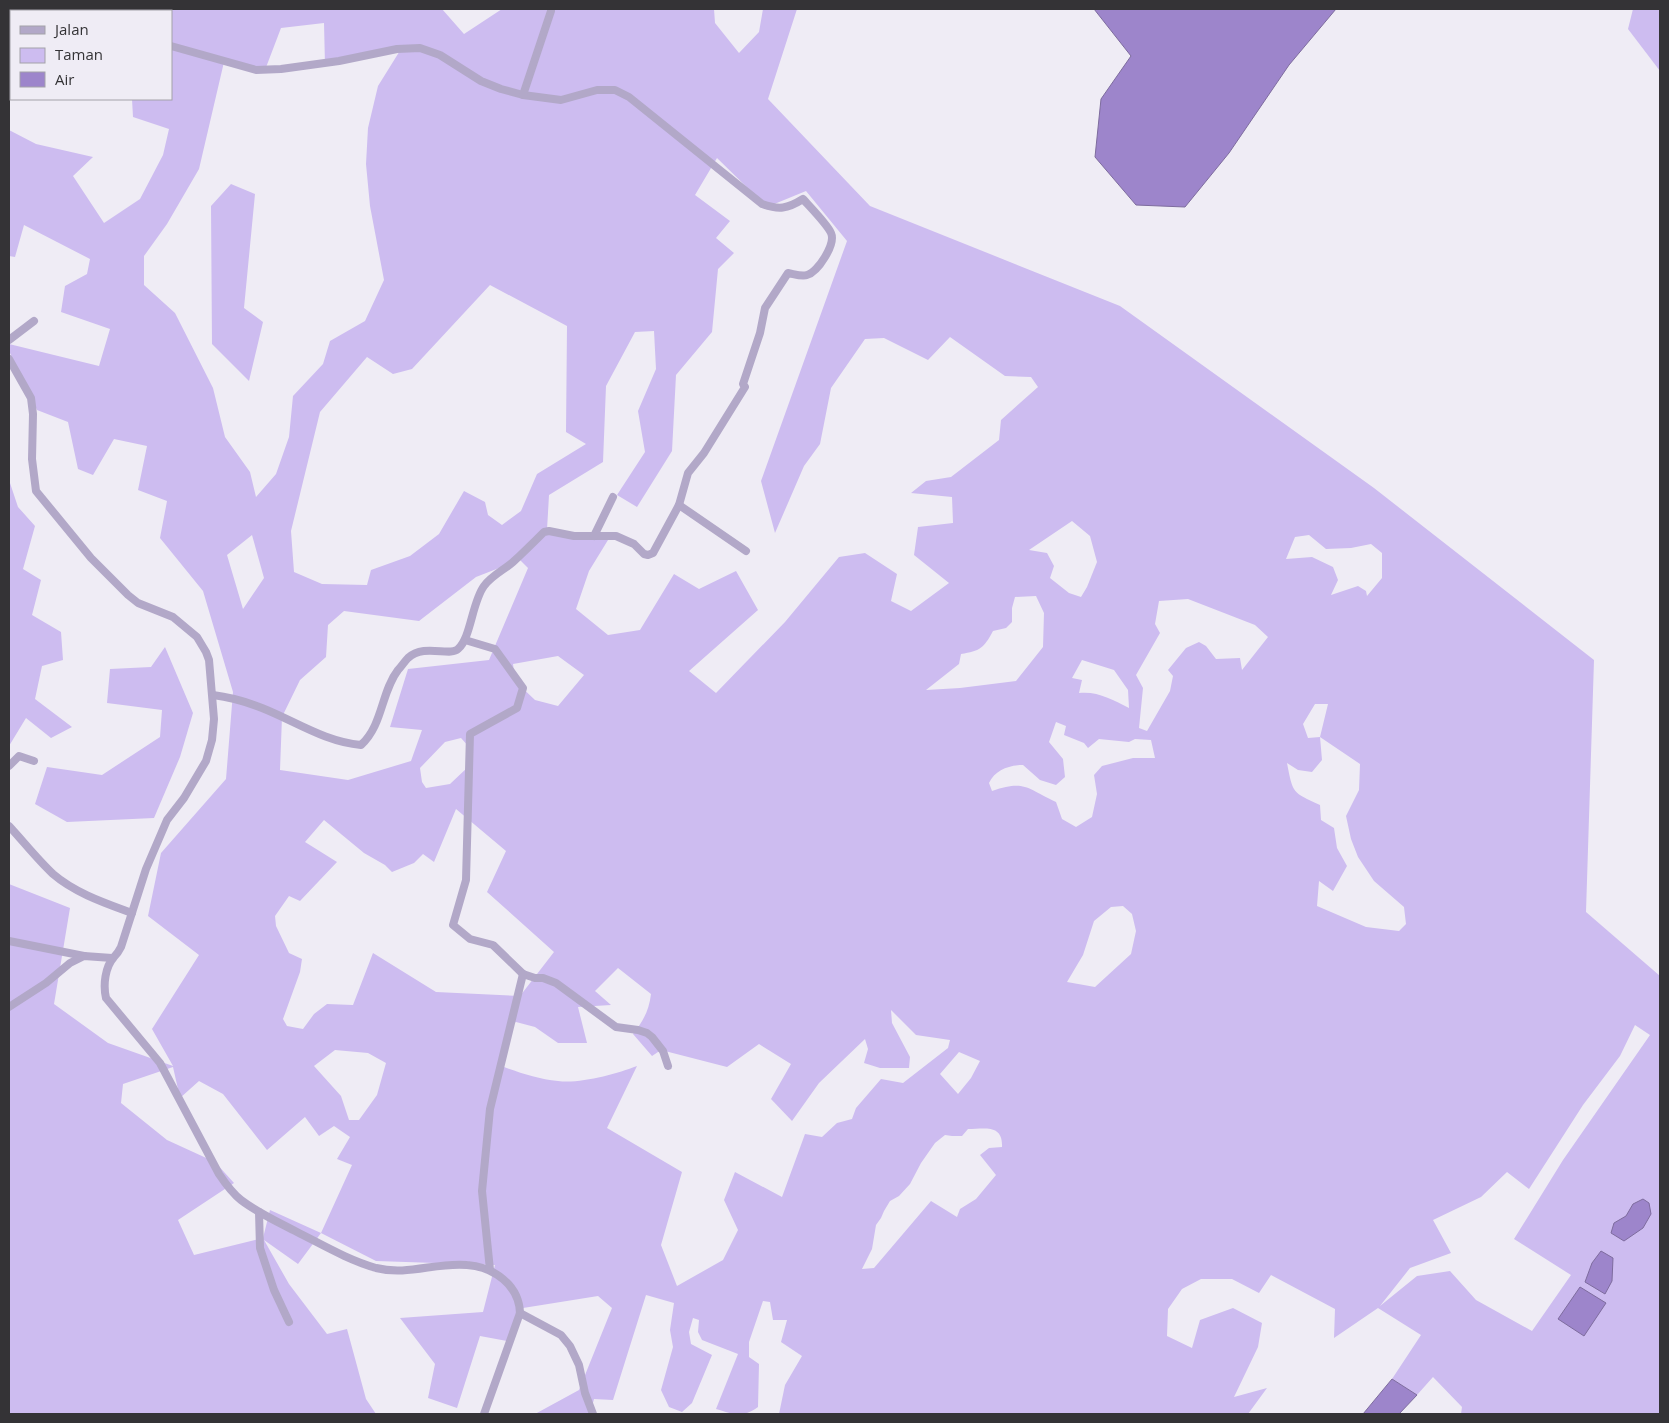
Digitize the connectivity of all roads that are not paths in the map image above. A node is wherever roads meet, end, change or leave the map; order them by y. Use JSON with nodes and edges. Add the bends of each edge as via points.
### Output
{"nodes":[{"id":1,"x":551,"y":9,"type":"edge"},
{"id":2,"x":172,"y":46,"type":"edge"},
{"id":3,"x":524,"y":95,"type":"junction"},
{"id":4,"x":34,"y":321,"type":"dead end"},
{"id":5,"x":9,"y":340,"type":"edge"},
{"id":6,"x":9,"y":359,"type":"edge"},
{"id":7,"x":613,"y":497,"type":"dead end"},
{"id":8,"x":679,"y":505,"type":"junction"},
{"id":9,"x":594,"y":536,"type":"junction"},
{"id":10,"x":746,"y":551,"type":"dead end"},
{"id":11,"x":465,"y":640,"type":"junction"},
{"id":12,"x":213,"y":694,"type":"junction"},
{"id":13,"x":34,"y":762,"type":"dead end"},
{"id":14,"x":9,"y":766,"type":"edge"},
{"id":15,"x":9,"y":826,"type":"edge"},
{"id":16,"x":132,"y":913,"type":"junction"},
{"id":17,"x":9,"y":940,"type":"edge"},
{"id":18,"x":84,"y":956,"type":"junction"},
{"id":19,"x":112,"y":958,"type":"junction"},
{"id":20,"x":523,"y":974,"type":"junction"},
{"id":21,"x":9,"y":1007,"type":"edge"},
{"id":22,"x":668,"y":1066,"type":"dead end"},
{"id":23,"x":259,"y":1212,"type":"junction"},
{"id":24,"x":490,"y":1270,"type":"junction"},
{"id":25,"x":520,"y":1313,"type":"junction"},
{"id":26,"x":288,"y":1322,"type":"dead end"},
{"id":27,"x":484,"y":1414,"type":"edge"},
{"id":28,"x":593,"y":1414,"type":"edge"}],
"edges":[{"from":1,"to":3,"type":"street"},
{"from":2,"to":3,"type":"street","via":[[256,70],[420,48],[440,55],[481,80]]},
{"from":3,"to":8,"type":"street","via":[[560,100],[596,90],[615,90],[629,97],[762,204],[776,209],[803,199],[832,233],[832,246],[822,261],[806,276],[788,273],[765,308],[743,384],[745,387],[688,473]]},
{"from":4,"to":5,"type":"street"},
{"from":6,"to":12,"type":"street","via":[[31,398],[36,492],[91,558],[128,595],[138,603],[173,617],[197,637],[206,652]]},
{"from":7,"to":9,"type":"street"},
{"from":8,"to":9,"type":"street","via":[[653,554],[644,554],[634,544],[616,536]]},
{"from":8,"to":10,"type":"street"},
{"from":9,"to":11,"type":"street","via":[[544,532],[483,587]]},
{"from":11,"to":12,"type":"street","via":[[454,652],[427,650],[408,657],[394,675],[371,736],[361,745],[344,744],[262,708]]},
{"from":11,"to":20,"type":"street","via":[[495,649],[523,688],[517,708],[470,734],[466,880],[453,926],[470,939],[494,945]]},
{"from":12,"to":16,"type":"street","via":[[212,740],[206,761],[167,820]]},
{"from":13,"to":14,"type":"street","via":[[19,756]]},
{"from":15,"to":16,"type":"street","via":[[53,874],[71,887]]},
{"from":16,"to":19,"type":"street","via":[[118,954]]},
{"from":17,"to":18,"type":"street"},
{"from":18,"to":19,"type":"street"},
{"from":18,"to":21,"type":"street"},
{"from":19,"to":23,"type":"street","via":[[104,980],[106,998],[160,1063],[219,1174],[240,1199]]},
{"from":20,"to":22,"type":"street","via":[[556,983],[616,1027],[647,1033],[663,1050]]},
{"from":20,"to":24,"type":"street","via":[[490,1109],[482,1192]]},
{"from":23,"to":24,"type":"street","via":[[343,1256],[378,1268],[407,1271],[457,1264]]},
{"from":23,"to":26,"type":"street","via":[[260,1248]]},
{"from":24,"to":25,"type":"street","via":[[512,1288],[520,1304]]},
{"from":25,"to":27,"type":"street"},
{"from":25,"to":28,"type":"street","via":[[560,1335],[570,1346]]}]}
